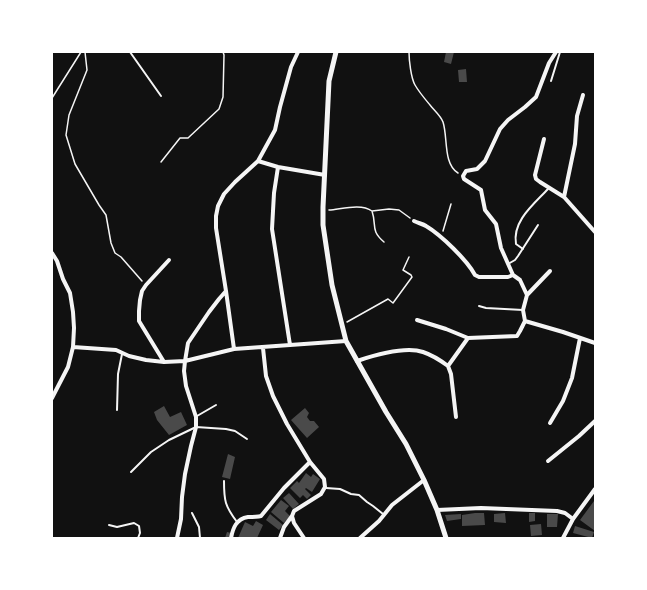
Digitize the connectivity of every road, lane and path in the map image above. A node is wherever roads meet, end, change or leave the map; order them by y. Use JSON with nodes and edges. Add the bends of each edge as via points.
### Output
{"nodes":[{"id":1,"x":81,"y":52,"type":"edge"},
{"id":2,"x":85,"y":52,"type":"edge"},
{"id":3,"x":131,"y":52,"type":"edge"},
{"id":4,"x":223,"y":52,"type":"edge"},
{"id":5,"x":298,"y":52,"type":"edge"},
{"id":6,"x":336,"y":52,"type":"edge"},
{"id":7,"x":409,"y":52,"type":"edge"},
{"id":8,"x":556,"y":52,"type":"edge"},
{"id":9,"x":560,"y":52,"type":"edge"},
{"id":10,"x":550,"y":82,"type":"dead end"},
{"id":11,"x":583,"y":95,"type":"dead end"},
{"id":12,"x":161,"y":96,"type":"dead end"},
{"id":13,"x":52,"y":98,"type":"edge"},
{"id":14,"x":544,"y":139,"type":"dead end"},
{"id":15,"x":258,"y":161,"type":"junction"},
{"id":16,"x":161,"y":162,"type":"dead end"},
{"id":17,"x":278,"y":167,"type":"junction"},
{"id":18,"x":325,"y":175,"type":"junction"},
{"id":19,"x":463,"y":176,"type":"junction"},
{"id":20,"x":549,"y":188,"type":"junction"},
{"id":21,"x":564,"y":197,"type":"junction"},
{"id":22,"x":451,"y":204,"type":"dead end"},
{"id":23,"x":323,"y":211,"type":"junction"},
{"id":24,"x":372,"y":211,"type":"junction"},
{"id":25,"x":414,"y":221,"type":"joint"},
{"id":26,"x":538,"y":226,"type":"dead end"},
{"id":27,"x":595,"y":232,"type":"edge"},
{"id":28,"x":442,"y":237,"type":"junction"},
{"id":29,"x":384,"y":242,"type":"dead end"},
{"id":30,"x":522,"y":250,"type":"junction"},
{"id":31,"x":53,"y":256,"type":"edge"},
{"id":32,"x":409,"y":257,"type":"dead end"},
{"id":33,"x":169,"y":260,"type":"dead end"},
{"id":34,"x":508,"y":264,"type":"junction"},
{"id":35,"x":550,"y":272,"type":"dead end"},
{"id":36,"x":513,"y":275,"type":"junction"},
{"id":37,"x":146,"y":285,"type":"junction"},
{"id":38,"x":226,"y":291,"type":"junction"},
{"id":39,"x":526,"y":295,"type":"junction"},
{"id":40,"x":479,"y":306,"type":"dead end"},
{"id":41,"x":523,"y":310,"type":"junction"},
{"id":42,"x":417,"y":320,"type":"dead end"},
{"id":43,"x":525,"y":321,"type":"junction"},
{"id":44,"x":342,"y":324,"type":"junction"},
{"id":45,"x":468,"y":338,"type":"junction"},
{"id":46,"x":580,"y":338,"type":"junction"},
{"id":47,"x":346,"y":341,"type":"junction"},
{"id":48,"x":595,"y":343,"type":"edge"},
{"id":49,"x":290,"y":345,"type":"junction"},
{"id":50,"x":73,"y":347,"type":"junction"},
{"id":51,"x":263,"y":348,"type":"junction"},
{"id":52,"x":234,"y":349,"type":"junction"},
{"id":53,"x":123,"y":353,"type":"junction"},
{"id":54,"x":185,"y":361,"type":"junction"},
{"id":55,"x":357,"y":361,"type":"junction"},
{"id":56,"x":164,"y":362,"type":"junction"},
{"id":57,"x":448,"y":366,"type":"junction"},
{"id":58,"x":52,"y":398,"type":"edge"},
{"id":59,"x":216,"y":405,"type":"dead end"},
{"id":60,"x":117,"y":410,"type":"dead end"},
{"id":61,"x":196,"y":417,"type":"junction"},
{"id":62,"x":456,"y":417,"type":"dead end"},
{"id":63,"x":595,"y":421,"type":"edge"},
{"id":64,"x":550,"y":423,"type":"dead end"},
{"id":65,"x":196,"y":427,"type":"junction"},
{"id":66,"x":247,"y":439,"type":"dead end"},
{"id":67,"x":548,"y":461,"type":"dead end"},
{"id":68,"x":310,"y":462,"type":"junction"},
{"id":69,"x":131,"y":472,"type":"dead end"},
{"id":70,"x":424,"y":480,"type":"junction"},
{"id":71,"x":224,"y":481,"type":"dead end"},
{"id":72,"x":325,"y":488,"type":"junction"},
{"id":73,"x":595,"y":489,"type":"edge"},
{"id":74,"x":437,"y":510,"type":"junction"},
{"id":75,"x":192,"y":513,"type":"dead end"},
{"id":76,"x":384,"y":515,"type":"junction"},
{"id":77,"x":292,"y":516,"type":"junction"},
{"id":78,"x":573,"y":519,"type":"junction"},
{"id":79,"x":237,"y":522,"type":"junction"},
{"id":80,"x":109,"y":525,"type":"dead end"},
{"id":81,"x":138,"y":538,"type":"edge"},
{"id":82,"x":177,"y":538,"type":"edge"},
{"id":83,"x":200,"y":538,"type":"edge"},
{"id":84,"x":231,"y":538,"type":"edge"},
{"id":85,"x":280,"y":538,"type":"edge"},
{"id":86,"x":304,"y":538,"type":"edge"},
{"id":87,"x":360,"y":538,"type":"edge"},
{"id":88,"x":446,"y":538,"type":"edge"},
{"id":89,"x":563,"y":538,"type":"edge"}],
"edges":[{"from":1,"to":13,"type":"path"},
{"from":2,"to":37,"type":"path","via":[[87,70],[69,115],[66,135],[76,164],[106,215],[110,243]]},
{"from":3,"to":12,"type":"lane"},
{"from":4,"to":16,"type":"path","via":[[222,97],[219,109],[188,138],[180,138]]},
{"from":5,"to":15,"type":"street","via":[[291,67],[275,130]]},
{"from":6,"to":18,"type":"street","via":[[329,81]]},
{"from":7,"to":19,"type":"path","via":[[414,84],[442,120],[449,162],[453,170]]},
{"from":8,"to":19,"type":"street","via":[[536,97],[508,120],[477,169],[466,171]]},
{"from":9,"to":10,"type":"lane"},
{"from":11,"to":21,"type":"street","via":[[577,116],[576,144]]},
{"from":14,"to":20,"type":"street","via":[[535,175],[536,179]]},
{"from":15,"to":17,"type":"street"},
{"from":15,"to":38,"type":"street","via":[[224,194],[218,206],[216,228]]},
{"from":17,"to":18,"type":"street"},
{"from":17,"to":49,"type":"street","via":[[272,229]]},
{"from":18,"to":23,"type":"street"},
{"from":19,"to":34,"type":"street","via":[[481,190],[485,210],[496,224],[501,248]]},
{"from":20,"to":21,"type":"street"},
{"from":20,"to":30,"type":"lane","via":[[525,214],[518,226],[516,244]]},
{"from":21,"to":27,"type":"street"},
{"from":22,"to":28,"type":"path"},
{"from":23,"to":24,"type":"path","via":[[362,206]]},
{"from":23,"to":44,"type":"street","via":[[332,285]]},
{"from":24,"to":25,"type":"path","via":[[399,210]]},
{"from":24,"to":29,"type":"path","via":[[375,219],[374,229]]},
{"from":25,"to":28,"type":"street"},
{"from":26,"to":30,"type":"lane"},
{"from":28,"to":36,"type":"street","via":[[475,275]]},
{"from":30,"to":34,"type":"lane","via":[[515,260]]},
{"from":31,"to":50,"type":"street","via":[[70,292],[74,320]]},
{"from":32,"to":44,"type":"path","via":[[403,270],[412,277],[392,303],[388,299]]},
{"from":33,"to":37,"type":"street"},
{"from":34,"to":36,"type":"street"},
{"from":35,"to":39,"type":"street"},
{"from":36,"to":39,"type":"street","via":[[520,280]]},
{"from":37,"to":56,"type":"street","via":[[140,300],[139,321]]},
{"from":38,"to":52,"type":"street"},
{"from":38,"to":54,"type":"street","via":[[188,343]]},
{"from":39,"to":41,"type":"street"},
{"from":40,"to":41,"type":"lane"},
{"from":41,"to":43,"type":"street"},
{"from":42,"to":45,"type":"street"},
{"from":43,"to":45,"type":"street","via":[[517,336]]},
{"from":43,"to":46,"type":"street"},
{"from":44,"to":47,"type":"street"},
{"from":45,"to":57,"type":"street"},
{"from":46,"to":48,"type":"street"},
{"from":46,"to":64,"type":"street","via":[[572,378]]},
{"from":47,"to":49,"type":"street"},
{"from":47,"to":55,"type":"street"},
{"from":49,"to":51,"type":"street"},
{"from":50,"to":53,"type":"street","via":[[116,350]]},
{"from":50,"to":58,"type":"street","via":[[68,368]]},
{"from":51,"to":52,"type":"street"},
{"from":51,"to":68,"type":"street","via":[[266,376],[273,396]]},
{"from":52,"to":54,"type":"street"},
{"from":53,"to":56,"type":"street"},
{"from":53,"to":60,"type":"lane","via":[[118,374]]},
{"from":54,"to":56,"type":"street"},
{"from":54,"to":61,"type":"street","via":[[186,386]]},
{"from":55,"to":57,"type":"street","via":[[409,350],[422,351]]},
{"from":55,"to":70,"type":"street"},
{"from":57,"to":62,"type":"street"},
{"from":59,"to":61,"type":"lane"},
{"from":61,"to":65,"type":"street"},
{"from":63,"to":67,"type":"street"},
{"from":65,"to":66,"type":"lane","via":[[235,431]]},
{"from":65,"to":69,"type":"lane","via":[[151,452]]},
{"from":65,"to":82,"type":"street"},
{"from":68,"to":72,"type":"street","via":[[324,479]]},
{"from":68,"to":79,"type":"street","via":[[261,516],[242,518]]},
{"from":70,"to":74,"type":"street"},
{"from":70,"to":76,"type":"street","via":[[392,505]]},
{"from":71,"to":79,"type":"lane","via":[[224,496],[228,510]]},
{"from":72,"to":76,"type":"lane","via":[[340,489],[359,495]]},
{"from":72,"to":77,"type":"street","via":[[294,511]]},
{"from":73,"to":78,"type":"street"},
{"from":74,"to":78,"type":"street","via":[[481,508],[557,511]]},
{"from":74,"to":88,"type":"street"},
{"from":75,"to":83,"type":"lane"},
{"from":76,"to":87,"type":"street"},
{"from":77,"to":85,"type":"street"},
{"from":77,"to":86,"type":"street"},
{"from":78,"to":89,"type":"street"},
{"from":79,"to":84,"type":"street"},
{"from":80,"to":81,"type":"lane","via":[[117,527],[134,523],[139,526]]}]}
